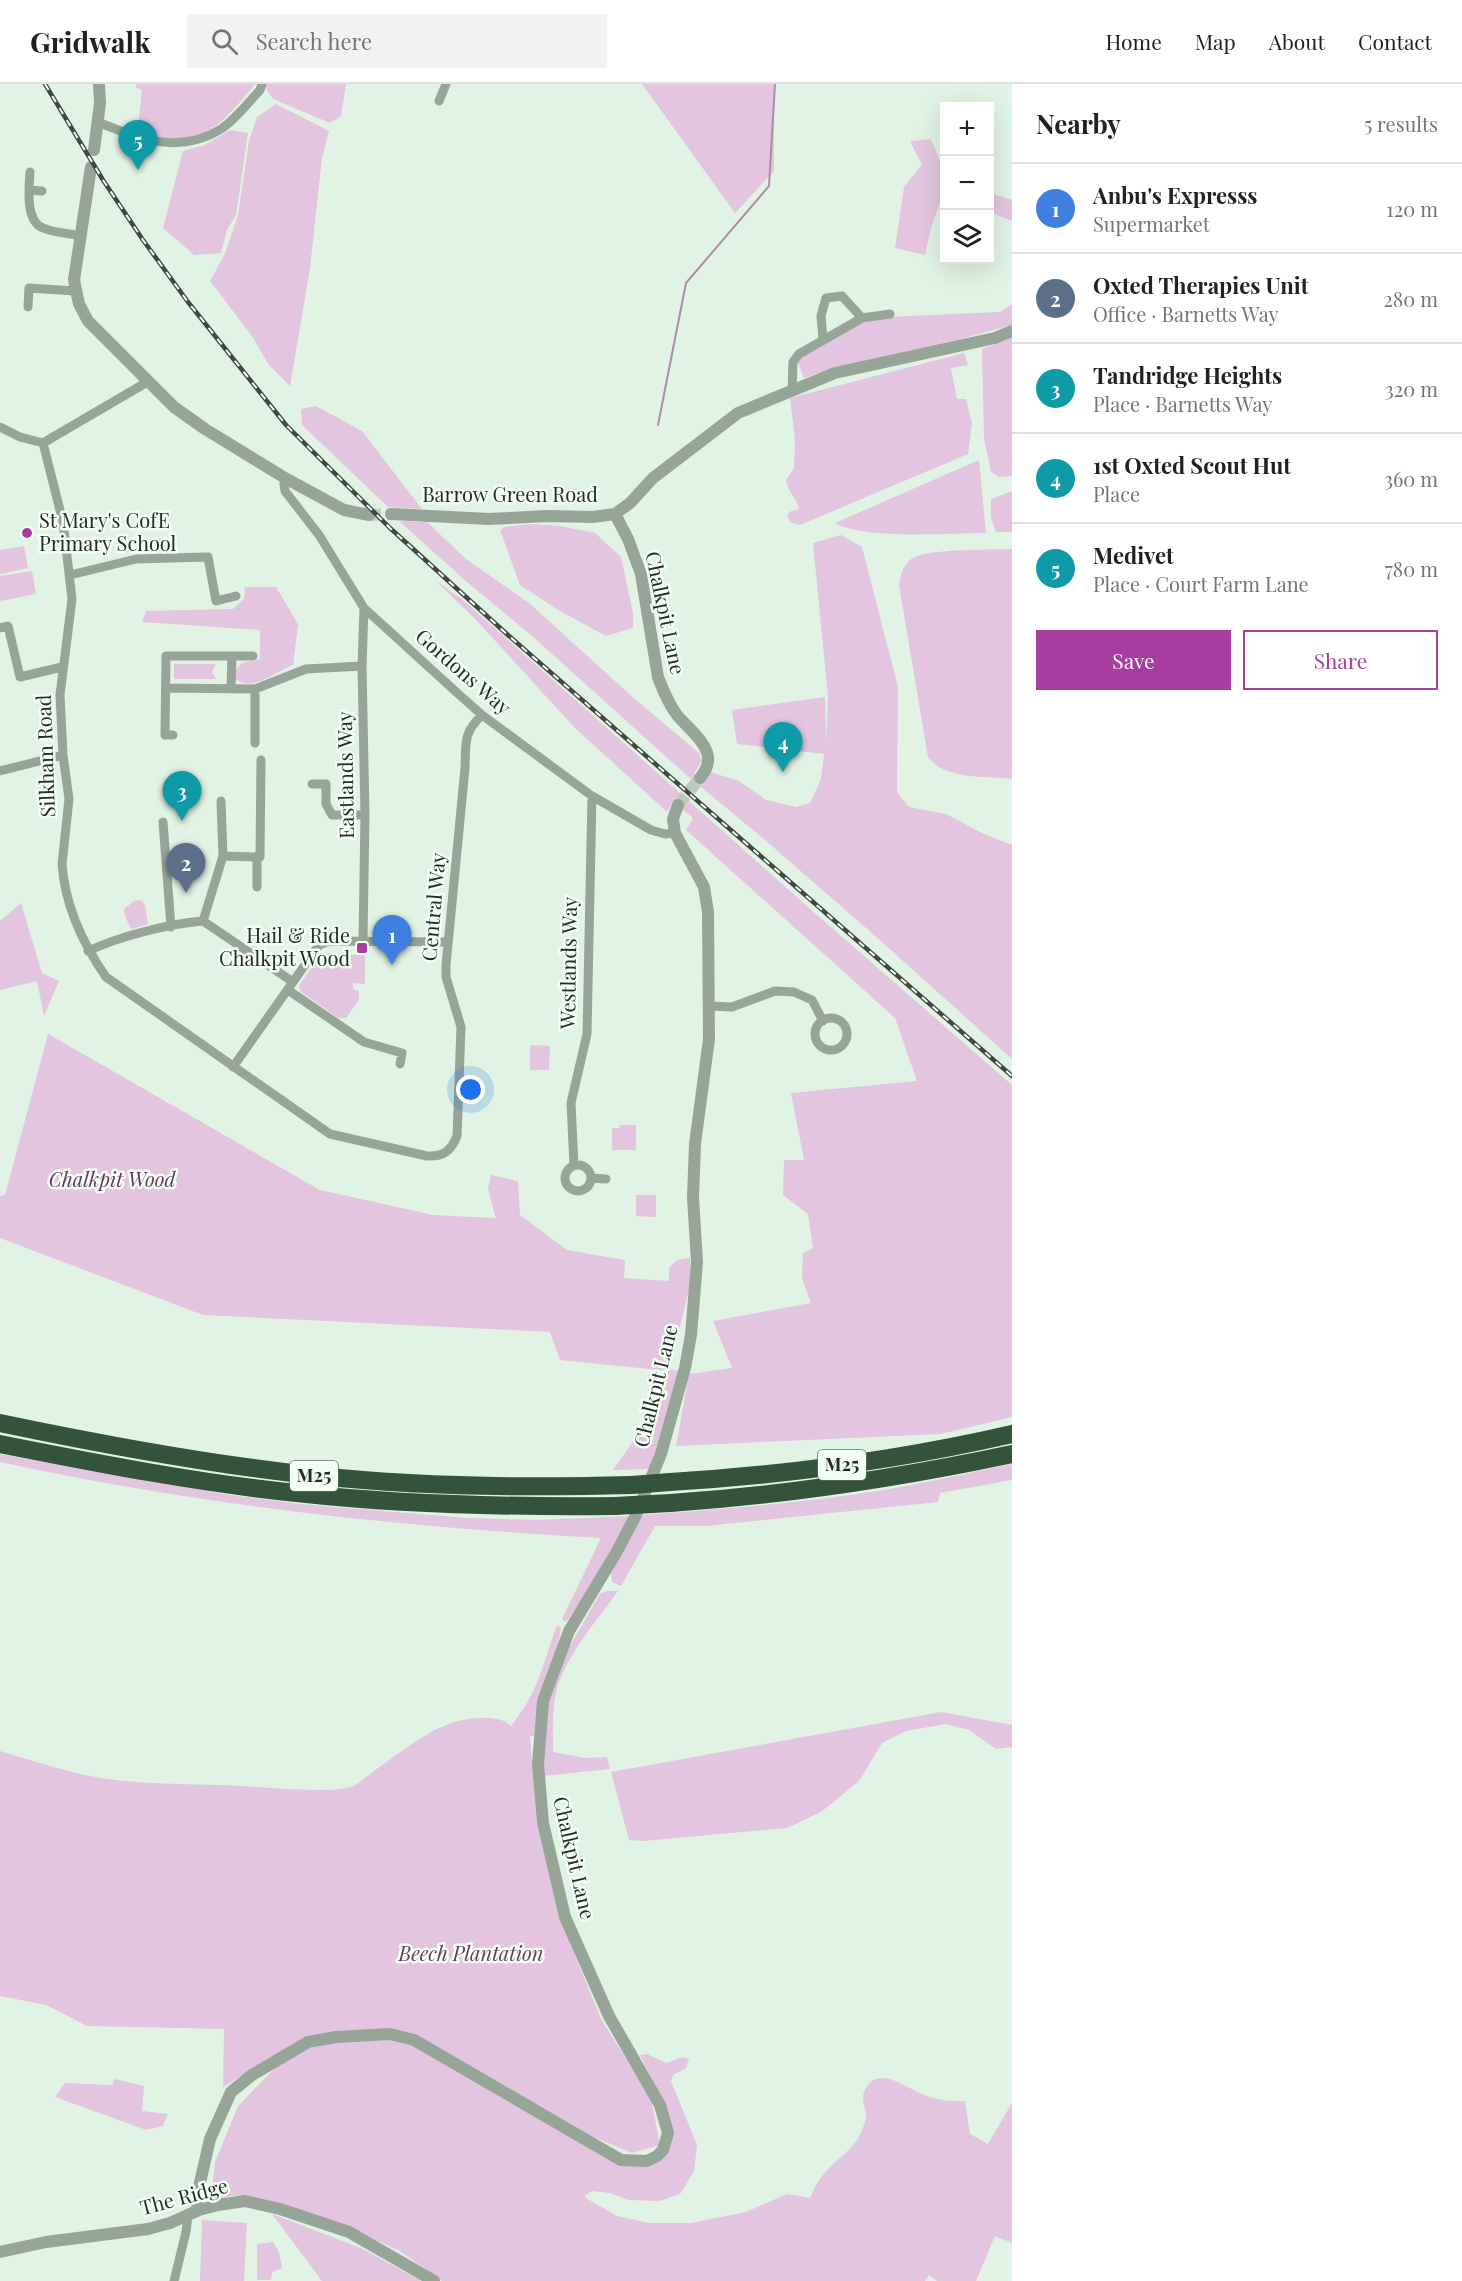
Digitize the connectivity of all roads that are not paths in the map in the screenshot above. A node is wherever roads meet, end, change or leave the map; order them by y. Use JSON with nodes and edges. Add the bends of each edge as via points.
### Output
{"nodes":[{"id":1,"x":99,"y":84,"type":"edge"},
{"id":2,"x":262,"y":84,"type":"edge"},
{"id":3,"x":446,"y":84,"type":"edge"},
{"id":4,"x":439,"y":101,"type":"dead end"},
{"id":5,"x":98,"y":122,"type":"junction"},
{"id":6,"x":94,"y":150,"type":"dead end"},
{"id":7,"x":91,"y":166,"type":"dead end"},
{"id":8,"x":30,"y":172,"type":"dead end"},
{"id":9,"x":29,"y":190,"type":"junction"},
{"id":10,"x":42,"y":191,"type":"dead end"},
{"id":11,"x":80,"y":236,"type":"junction"},
{"id":12,"x":75,"y":291,"type":"junction"},
{"id":13,"x":28,"y":307,"type":"dead end"},
{"id":14,"x":890,"y":314,"type":"dead end"},
{"id":15,"x":862,"y":318,"type":"junction"},
{"id":16,"x":1012,"y":332,"type":"edge"},
{"id":17,"x":823,"y":339,"type":"junction"},
{"id":18,"x":148,"y":381,"type":"junction"},
{"id":19,"x":792,"y":391,"type":"junction"},
{"id":20,"x":0,"y":427,"type":"edge"},
{"id":21,"x":43,"y":443,"type":"junction"},
{"id":22,"x":285,"y":478,"type":"junction"},
{"id":23,"x":369,"y":514,"type":"tunnel mouth"},
{"id":24,"x":391,"y":514,"type":"tunnel mouth"},
{"id":25,"x":615,"y":514,"type":"junction"},
{"id":26,"x":70,"y":575,"type":"junction"},
{"id":27,"x":236,"y":596,"type":"dead end"},
{"id":28,"x":364,"y":609,"type":"junction"},
{"id":29,"x":0,"y":628,"type":"edge"},
{"id":30,"x":232,"y":656,"type":"junction"},
{"id":31,"x":253,"y":656,"type":"dead end"},
{"id":32,"x":362,"y":666,"type":"junction"},
{"id":33,"x":62,"y":667,"type":"junction"},
{"id":34,"x":166,"y":688,"type":"junction"},
{"id":35,"x":231,"y":688,"type":"junction"},
{"id":36,"x":255,"y":689,"type":"junction"},
{"id":37,"x":482,"y":715,"type":"junction"},
{"id":38,"x":173,"y":735,"type":"dead end"},
{"id":39,"x":255,"y":743,"type":"dead end"},
{"id":40,"x":63,"y":755,"type":"junction"},
{"id":41,"x":261,"y":760,"type":"dead end"},
{"id":42,"x":0,"y":771,"type":"edge"},
{"id":43,"x":700,"y":778,"type":"tunnel mouth"},
{"id":44,"x":312,"y":784,"type":"dead end"},
{"id":45,"x":592,"y":796,"type":"junction"},
{"id":46,"x":221,"y":801,"type":"dead end"},
{"id":47,"x":678,"y":806,"type":"tunnel mouth"},
{"id":48,"x":365,"y":815,"type":"junction"},
{"id":49,"x":163,"y":822,"type":"dead end"},
{"id":50,"x":675,"y":832,"type":"junction"},
{"id":51,"x":224,"y":856,"type":"junction"},
{"id":52,"x":257,"y":856,"type":"junction"},
{"id":53,"x":257,"y":887,"type":"dead end"},
{"id":54,"x":203,"y":921,"type":"junction"},
{"id":55,"x":171,"y":927,"type":"junction"},
{"id":56,"x":363,"y":941,"type":"junction"},
{"id":57,"x":447,"y":942,"type":"junction"},
{"id":58,"x":88,"y":951,"type":"junction"},
{"id":59,"x":291,"y":986,"type":"junction"},
{"id":60,"x":710,"y":1006,"type":"junction"},
{"id":61,"x":823,"y":1021,"type":"dead end"},
{"id":62,"x":400,"y":1064,"type":"dead end"},
{"id":63,"x":233,"y":1067,"type":"junction"},
{"id":64,"x":574,"y":1165,"type":"junction"},
{"id":65,"x":591,"y":1178,"type":"junction"},
{"id":66,"x":606,"y":1179,"type":"dead end"},
{"id":67,"x":0,"y":1424,"type":"edge"},
{"id":68,"x":1012,"y":1434,"type":"edge"},
{"id":69,"x":0,"y":1444,"type":"edge"},
{"id":70,"x":1012,"y":1454,"type":"edge"},
{"id":71,"x":193,"y":2213,"type":"junction"},
{"id":72,"x":0,"y":2252,"type":"edge"},
{"id":73,"x":174,"y":2281,"type":"edge"},
{"id":74,"x":434,"y":2281,"type":"edge"}],
"edges":[{"from":1,"to":5,"type":"street"},
{"from":2,"to":5,"type":"street","via":[[222,128],[197,142],[137,139]]},
{"from":3,"to":4,"type":"street"},
{"from":5,"to":6,"type":"street"},
{"from":7,"to":11,"type":"street"},
{"from":8,"to":9,"type":"street"},
{"from":9,"to":10,"type":"street"},
{"from":9,"to":11,"type":"street","via":[[35,222],[42,228]]},
{"from":11,"to":12,"type":"street"},
{"from":12,"to":13,"type":"street","via":[[29,288]]},
{"from":12,"to":18,"type":"street","via":[[88,321]]},
{"from":14,"to":15,"type":"street"},
{"from":15,"to":17,"type":"street"},
{"from":15,"to":17,"type":"street","via":[[842,296],[826,297],[821,316]]},
{"from":16,"to":19,"type":"street","name":"Barrow Green Road","via":[[834,373]]},
{"from":17,"to":19,"type":"street","via":[[798,354],[793,362]]},
{"from":18,"to":21,"type":"street"},
{"from":18,"to":22,"type":"street","via":[[206,429]]},
{"from":19,"to":25,"type":"street","name":"Barrow Green Road","via":[[738,413],[653,478]]},
{"from":20,"to":21,"type":"street"},
{"from":21,"to":26,"type":"street","name":"Silkham Road","via":[[63,522]]},
{"from":22,"to":23,"type":"street","via":[[344,510]]},
{"from":22,"to":28,"type":"street","name":"Gordons Way","via":[[285,491],[319,535]]},
{"from":24,"to":25,"type":"street","name":"Barrow Green Road","via":[[489,519]]},
{"from":25,"to":43,"type":"street","name":"Chalkpit Lane","via":[[641,574],[663,693],[708,755]]},
{"from":26,"to":27,"type":"street","via":[[136,559],[208,557],[216,601]]},
{"from":26,"to":33,"type":"street","name":"Silkham Road","via":[[72,599]]},
{"from":28,"to":32,"type":"street","name":"Eastlands Way"},
{"from":28,"to":37,"type":"street","name":"Gordons Way"},
{"from":29,"to":33,"type":"street","via":[[8,626],[20,677]]},
{"from":30,"to":31,"type":"street"},
{"from":30,"to":34,"type":"street","via":[[166,656]]},
{"from":30,"to":35,"type":"street"},
{"from":32,"to":36,"type":"street","via":[[306,669]]},
{"from":32,"to":48,"type":"street","name":"Eastlands Way"},
{"from":33,"to":40,"type":"street","name":"Silkham Road"},
{"from":34,"to":35,"type":"street"},
{"from":34,"to":38,"type":"street","via":[[165,735]]},
{"from":35,"to":36,"type":"street"},
{"from":36,"to":39,"type":"street"},
{"from":37,"to":45,"type":"street","name":"Gordons Way"},
{"from":37,"to":57,"type":"street","name":"Central Way","via":[[466,738]]},
{"from":40,"to":42,"type":"street"},
{"from":40,"to":58,"type":"street","name":"Silkham Road","via":[[69,799],[63,875]]},
{"from":41,"to":52,"type":"street"},
{"from":44,"to":48,"type":"street","via":[[326,784],[326,804],[332,815]]},
{"from":45,"to":50,"type":"street","name":"Gordons Way","via":[[651,830]]},
{"from":45,"to":64,"type":"street","name":"Westlands Way","via":[[587,1034],[571,1103]]},
{"from":46,"to":51,"type":"street"},
{"from":47,"to":50,"type":"street","via":[[673,819]]},
{"from":48,"to":56,"type":"street","name":"Eastlands Way"},
{"from":49,"to":55,"type":"street"},
{"from":50,"to":60,"type":"street","name":"Chalkpit Lane","via":[[704,886],[707,900]]},
{"from":51,"to":52,"type":"street"},
{"from":51,"to":54,"type":"street"},
{"from":52,"to":53,"type":"street"},
{"from":54,"to":55,"type":"street"},
{"from":54,"to":59,"type":"street"},
{"from":55,"to":58,"type":"street"},
{"from":56,"to":57,"type":"street"},
{"from":56,"to":59,"type":"street","via":[[329,941],[319,945]]},
{"from":57,"to":63,"type":"street","name":"Central Way","via":[[446,977],[461,1027],[457,1136],[448,1151],[427,1156],[330,1134]]},
{"from":58,"to":63,"type":"street","name":"Silkham Road","via":[[106,976]]},
{"from":59,"to":62,"type":"street","via":[[364,1042],[402,1053]]},
{"from":59,"to":63,"type":"street"},
{"from":60,"to":61,"type":"street","via":[[732,1007],[776,992],[794,992],[812,1000]]},
{"from":60,"to":71,"type":"street","name":"Chalkpit Lane","via":[[693,1179],[697,1262],[685,1368],[661,1454],[635,1517],[568,1631],[543,1701],[538,1764],[543,1823],[564,1917],[609,2016],[660,2105],[668,2133],[663,2150],[647,2161],[621,2160],[414,2040],[390,2034],[336,2037],[308,2042],[231,2092],[210,2139]]},
{"from":64,"to":65,"type":"street","via":[[584,1166]]},
{"from":64,"to":65,"type":"street","via":[[564,1175],[568,1188],[584,1190]]},
{"from":65,"to":66,"type":"street"},
{"from":67,"to":68,"type":"highway","number":"M25","bridge":true,"via":[[175,1456],[320,1476],[489,1487],[632,1485],[759,1476],[937,1450]]},
{"from":69,"to":70,"type":"highway","number":"M25","bridge":true,"via":[[147,1472],[304,1494],[442,1504],[615,1506],[838,1486]]},
{"from":71,"to":72,"type":"street","name":"The Ridge","via":[[148,2229]]},
{"from":71,"to":73,"type":"street"},
{"from":71,"to":74,"type":"street","name":"The Ridge","via":[[245,2201],[280,2209],[349,2232]]}]}
